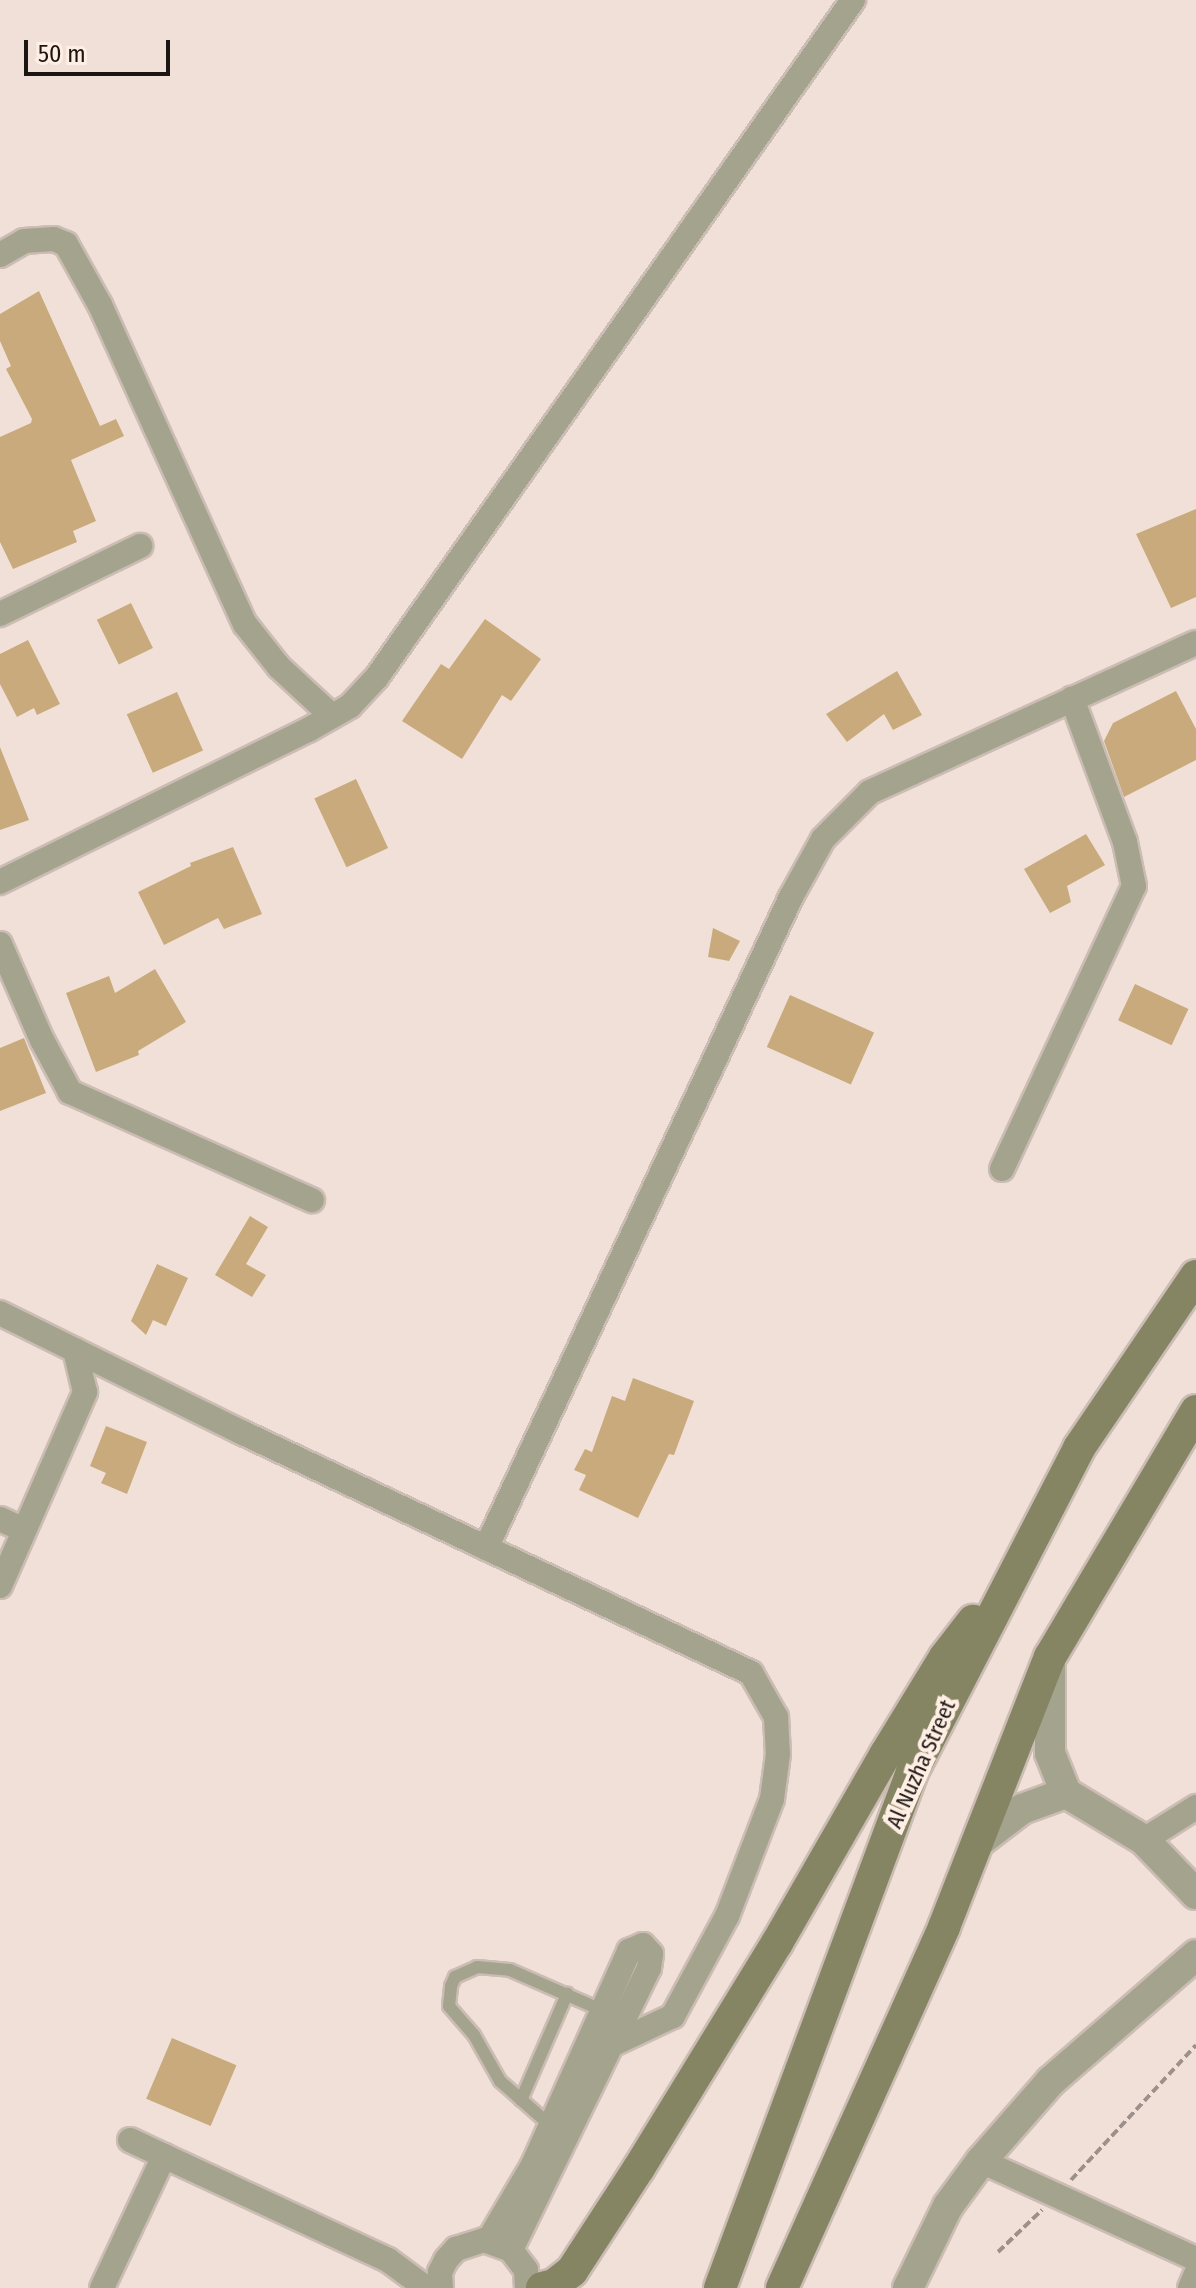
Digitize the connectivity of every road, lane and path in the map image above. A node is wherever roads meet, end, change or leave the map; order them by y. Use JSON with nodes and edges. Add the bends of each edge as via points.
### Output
{"nodes":[{"id":1,"x":853,"y":0,"type":"edge"},
{"id":2,"x":0,"y":255,"type":"edge"},
{"id":3,"x":140,"y":546,"type":"dead end"},
{"id":4,"x":0,"y":614,"type":"edge"},
{"id":5,"x":1196,"y":643,"type":"edge"},
{"id":6,"x":1072,"y":699,"type":"junction"},
{"id":7,"x":332,"y":716,"type":"junction"},
{"id":8,"x":0,"y":883,"type":"edge"},
{"id":9,"x":0,"y":944,"type":"edge"},
{"id":10,"x":1002,"y":1169,"type":"dead end"},
{"id":11,"x":312,"y":1200,"type":"dead end"},
{"id":12,"x":1196,"y":1276,"type":"edge"},
{"id":13,"x":0,"y":1313,"type":"edge"},
{"id":14,"x":75,"y":1350,"type":"junction"},
{"id":15,"x":123,"y":1374,"type":"junction"},
{"id":16,"x":85,"y":1392,"type":"junction"},
{"id":17,"x":1196,"y":1411,"type":"edge"},
{"id":18,"x":0,"y":1519,"type":"edge"},
{"id":19,"x":24,"y":1530,"type":"junction"},
{"id":20,"x":486,"y":1548,"type":"junction"},
{"id":21,"x":1022,"y":1559,"type":"junction"},
{"id":22,"x":0,"y":1586,"type":"edge"},
{"id":23,"x":1050,"y":1657,"type":"junction"},
{"id":24,"x":1066,"y":1793,"type":"junction"},
{"id":25,"x":1196,"y":1807,"type":"edge"},
{"id":26,"x":1144,"y":1840,"type":"junction"},
{"id":27,"x":976,"y":1844,"type":"junction"},
{"id":28,"x":1196,"y":1894,"type":"edge"},
{"id":29,"x":1196,"y":1955,"type":"edge"},
{"id":30,"x":567,"y":1994,"type":"junction"},
{"id":31,"x":604,"y":2011,"type":"junction"},
{"id":32,"x":611,"y":2045,"type":"junction"},
{"id":33,"x":1196,"y":2045,"type":"edge"},
{"id":34,"x":586,"y":2098,"type":"junction"},
{"id":35,"x":521,"y":2100,"type":"junction"},
{"id":36,"x":551,"y":2126,"type":"junction"},
{"id":37,"x":130,"y":2140,"type":"dead end"},
{"id":38,"x":164,"y":2156,"type":"junction"},
{"id":39,"x":981,"y":2161,"type":"junction"},
{"id":40,"x":1057,"y":2196,"type":"junction"},
{"id":41,"x":488,"y":2241,"type":"junction"},
{"id":42,"x":511,"y":2250,"type":"junction"},
{"id":43,"x":998,"y":2252,"type":"dead end"},
{"id":44,"x":1196,"y":2259,"type":"edge"},
{"id":45,"x":388,"y":2260,"type":"junction"},
{"id":46,"x":446,"y":2260,"type":"junction"},
{"id":47,"x":1196,"y":2274,"type":"edge"},
{"id":48,"x":102,"y":2288,"type":"edge"},
{"id":49,"x":426,"y":2288,"type":"edge"},
{"id":50,"x":441,"y":2288,"type":"edge"},
{"id":51,"x":527,"y":2288,"type":"edge"},
{"id":52,"x":542,"y":2288,"type":"edge"},
{"id":53,"x":720,"y":2288,"type":"edge"},
{"id":54,"x":782,"y":2288,"type":"edge"},
{"id":55,"x":908,"y":2288,"type":"edge"},
{"id":56,"x":1190,"y":2288,"type":"edge"}],
"edges":[{"from":1,"to":7,"type":"street","via":[[377,677],[350,706]]},
{"from":2,"to":7,"type":"street","via":[[24,241],[54,239],[66,244],[100,305],[245,624],[279,667]]},
{"from":3,"to":4,"type":"street"},
{"from":5,"to":6,"type":"street"},
{"from":6,"to":10,"type":"street","via":[[1125,842],[1134,886]]},
{"from":6,"to":20,"type":"street","via":[[870,792],[823,839],[791,897]]},
{"from":7,"to":8,"type":"street"},
{"from":9,"to":11,"type":"street","via":[[70,1092]]},
{"from":12,"to":21,"type":"main road","name":"Al Nuzha Street","via":[[1079,1448]]},
{"from":13,"to":14,"type":"street"},
{"from":14,"to":15,"type":"street"},
{"from":14,"to":16,"type":"street"},
{"from":15,"to":16,"type":"street"},
{"from":15,"to":20,"type":"street"},
{"from":16,"to":19,"type":"street"},
{"from":17,"to":23,"type":"main road"},
{"from":18,"to":19,"type":"street"},
{"from":19,"to":22,"type":"street"},
{"from":20,"to":32,"type":"street","via":[[751,1673],[776,1717],[772,1799],[727,1916],[673,2016]]},
{"from":21,"to":52,"type":"main road","via":[[945,1657],[769,1956],[572,2271]]},
{"from":21,"to":53,"type":"main road","name":"Al Nuzha Street","via":[[912,1772]]},
{"from":23,"to":24,"type":"street","via":[[1050,1753]]},
{"from":23,"to":27,"type":"main road"},
{"from":24,"to":26,"type":"street"},
{"from":24,"to":27,"type":"street","via":[[1022,1809]]},
{"from":25,"to":26,"type":"street"},
{"from":26,"to":28,"type":"street"},
{"from":27,"to":54,"type":"main road"},
{"from":29,"to":39,"type":"street","via":[[1051,2081]]},
{"from":30,"to":31,"type":"lane"},
{"from":30,"to":35,"type":"lane"},
{"from":30,"to":35,"type":"lane","via":[[510,1970],[477,1967],[455,1977],[451,1986],[449,2006],[474,2035],[500,2081]]},
{"from":31,"to":32,"type":"street","via":[[629,1951],[643,1945],[651,1954],[649,1968]]},
{"from":31,"to":34,"type":"lane","via":[[604,2039]]},
{"from":31,"to":36,"type":"street"},
{"from":32,"to":34,"type":"street"},
{"from":33,"to":40,"type":"path"},
{"from":34,"to":42,"type":"street"},
{"from":35,"to":36,"type":"lane"},
{"from":36,"to":41,"type":"street"},
{"from":37,"to":38,"type":"street"},
{"from":38,"to":45,"type":"street"},
{"from":38,"to":48,"type":"street"},
{"from":39,"to":40,"type":"street"},
{"from":39,"to":55,"type":"street","via":[[948,2206]]},
{"from":40,"to":43,"type":"path"},
{"from":40,"to":44,"type":"street"},
{"from":41,"to":42,"type":"street"},
{"from":41,"to":46,"type":"street","via":[[469,2242]]},
{"from":42,"to":51,"type":"street","via":[[526,2270]]},
{"from":45,"to":46,"type":"street"},
{"from":45,"to":49,"type":"street"},
{"from":46,"to":50,"type":"street"},
{"from":47,"to":56,"type":"street"}]}
